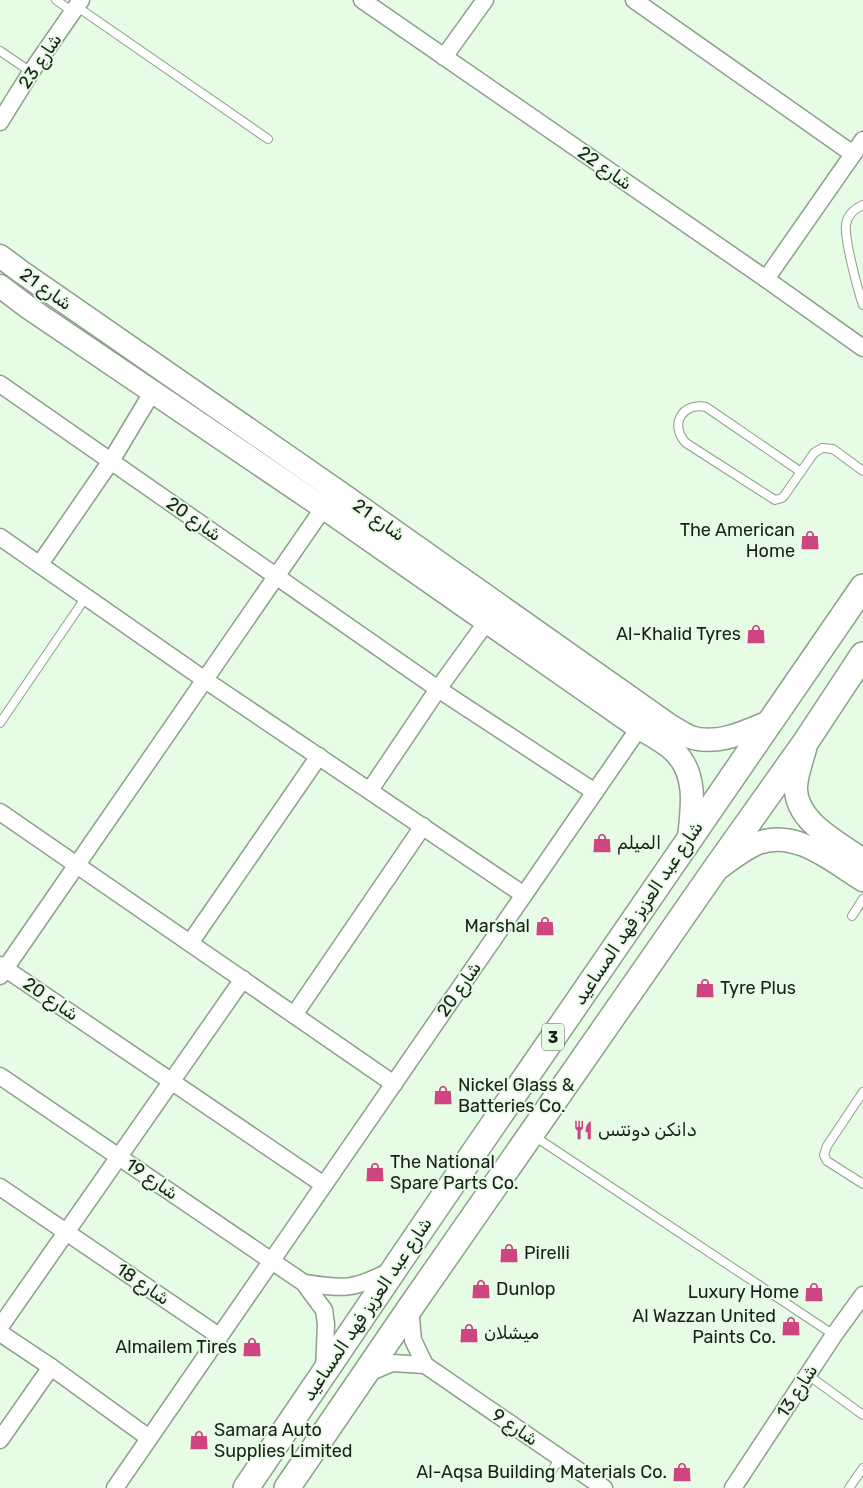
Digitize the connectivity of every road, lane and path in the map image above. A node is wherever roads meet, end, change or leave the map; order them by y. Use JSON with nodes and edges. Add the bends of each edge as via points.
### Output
{"nodes":[{"id":1,"x":56,"y":0,"type":"edge"},
{"id":2,"x":362,"y":0,"type":"edge"},
{"id":3,"x":484,"y":0,"type":"edge"},
{"id":4,"x":634,"y":0,"type":"edge"},
{"id":5,"x":77,"y":6,"type":"edge"},
{"id":6,"x":0,"y":50,"type":"edge"},
{"id":7,"x":444,"y":57,"type":"junction"},
{"id":8,"x":31,"y":72,"type":"junction"},
{"id":9,"x":0,"y":122,"type":"edge"},
{"id":10,"x":268,"y":139,"type":"dead end"},
{"id":11,"x":863,"y":140,"type":"edge"},
{"id":12,"x":853,"y":154,"type":"junction"},
{"id":13,"x":863,"y":205,"type":"edge"},
{"id":14,"x":0,"y":256,"type":"edge"},
{"id":15,"x":766,"y":279,"type":"junction"},
{"id":16,"x":0,"y":286,"type":"edge"},
{"id":17,"x":863,"y":305,"type":"edge"},
{"id":18,"x":863,"y":348,"type":"edge"},
{"id":19,"x":0,"y":384,"type":"edge"},
{"id":20,"x":153,"y":391,"type":"junction"},
{"id":21,"x":111,"y":461,"type":"junction"},
{"id":22,"x":863,"y":471,"type":"edge"},
{"id":23,"x":801,"y":472,"type":"junction"},
{"id":24,"x":330,"y":499,"type":"junction"},
{"id":25,"x":0,"y":537,"type":"edge"},
{"id":26,"x":40,"y":564,"type":"junction"},
{"id":27,"x":277,"y":577,"type":"junction"},
{"id":28,"x":863,"y":587,"type":"edge"},
{"id":29,"x":86,"y":597,"type":"junction"},
{"id":30,"x":493,"y":613,"type":"junction"},
{"id":31,"x":862,"y":654,"type":"edge"},
{"id":32,"x":205,"y":680,"type":"junction"},
{"id":33,"x":438,"y":689,"type":"junction"},
{"id":34,"x":769,"y":722,"type":"junction"},
{"id":35,"x":0,"y":723,"type":"edge"},
{"id":36,"x":639,"y":728,"type":"junction"},
{"id":37,"x":807,"y":740,"type":"junction"},
{"id":38,"x":319,"y":756,"type":"junction"},
{"id":39,"x":370,"y":790,"type":"junction"},
{"id":40,"x":595,"y":792,"type":"junction"},
{"id":41,"x":0,"y":812,"type":"edge"},
{"id":42,"x":422,"y":826,"type":"junction"},
{"id":43,"x":689,"y":838,"type":"junction"},
{"id":44,"x":863,"y":860,"type":"edge"},
{"id":45,"x":76,"y":866,"type":"junction"},
{"id":46,"x":714,"y":871,"type":"junction"},
{"id":47,"x":863,"y":880,"type":"edge"},
{"id":48,"x":524,"y":895,"type":"junction"},
{"id":49,"x":863,"y":899,"type":"edge"},
{"id":50,"x":852,"y":916,"type":"dead end"},
{"id":51,"x":190,"y":943,"type":"junction"},
{"id":52,"x":2,"y":970,"type":"edge"},
{"id":53,"x":242,"y":979,"type":"junction"},
{"id":54,"x":294,"y":1015,"type":"junction"},
{"id":55,"x":0,"y":1076,"type":"edge"},
{"id":56,"x":172,"y":1081,"type":"junction"},
{"id":57,"x":394,"y":1084,"type":"junction"},
{"id":58,"x":863,"y":1092,"type":"edge"},
{"id":59,"x":531,"y":1134,"type":"junction"},
{"id":60,"x":119,"y":1156,"type":"junction"},
{"id":61,"x":863,"y":1184,"type":"edge"},
{"id":62,"x":324,"y":1185,"type":"junction"},
{"id":63,"x":0,"y":1187,"type":"edge"},
{"id":64,"x":66,"y":1232,"type":"junction"},
{"id":65,"x":271,"y":1261,"type":"junction"},
{"id":66,"x":396,"y":1268,"type":"junction"},
{"id":67,"x":304,"y":1283,"type":"junction"},
{"id":68,"x":863,"y":1295,"type":"edge"},
{"id":69,"x":410,"y":1308,"type":"junction"},
{"id":70,"x":0,"y":1327,"type":"edge"},
{"id":71,"x":0,"y":1333,"type":"edge"},
{"id":72,"x":834,"y":1335,"type":"junction"},
{"id":73,"x":219,"y":1336,"type":"junction"},
{"id":74,"x":425,"y":1365,"type":"junction"},
{"id":75,"x":52,"y":1367,"type":"junction"},
{"id":76,"x":324,"y":1375,"type":"junction"},
{"id":77,"x":364,"y":1375,"type":"junction"},
{"id":78,"x":808,"y":1375,"type":"junction"},
{"id":79,"x":863,"y":1415,"type":"edge"},
{"id":80,"x":149,"y":1438,"type":"junction"},
{"id":81,"x":0,"y":1440,"type":"edge"},
{"id":82,"x":560,"y":1458,"type":"junction"},
{"id":83,"x":863,"y":1468,"type":"edge"},
{"id":84,"x":549,"y":1475,"type":"dead end"},
{"id":85,"x":601,"y":1487,"type":"edge"},
{"id":86,"x":115,"y":1488,"type":"edge"},
{"id":87,"x":246,"y":1488,"type":"edge"},
{"id":88,"x":286,"y":1488,"type":"edge"},
{"id":89,"x":733,"y":1488,"type":"edge"},
{"id":90,"x":849,"y":1488,"type":"edge"}],
"edges":[{"from":1,"to":5,"type":"lane"},
{"from":2,"to":7,"type":"street","name":"شارع 22"},
{"from":3,"to":7,"type":"street"},
{"from":4,"to":12,"type":"street"},
{"from":5,"to":8,"type":"street","name":"شارع 23"},
{"from":5,"to":10,"type":"lane"},
{"from":6,"to":8,"type":"lane"},
{"from":7,"to":15,"type":"street","name":"شارع 22"},
{"from":8,"to":9,"type":"street","name":"شارع 23"},
{"from":11,"to":12,"type":"street"},
{"from":12,"to":15,"type":"street"},
{"from":13,"to":17,"type":"lane","via":[[848,218],[846,232]]},
{"from":14,"to":24,"type":"street","name":"شارع 21"},
{"from":15,"to":18,"type":"street","name":"شارع 22"},
{"from":16,"to":20,"type":"street","name":"شارع 21"},
{"from":19,"to":21,"type":"street","name":"شارع 20"},
{"from":20,"to":21,"type":"street"},
{"from":20,"to":24,"type":"street","name":"شارع 21"},
{"from":21,"to":26,"type":"street"},
{"from":21,"to":27,"type":"street","name":"شارع 20"},
{"from":22,"to":23,"type":"lane","via":[[833,449],[822,448]]},
{"from":23,"to":23,"type":"lane","via":[[782,498],[771,499],[686,443],[679,433],[678,422],[684,412],[694,406],[706,407]]},
{"from":24,"to":27,"type":"street","name":"شارع 20"},
{"from":24,"to":30,"type":"street","name":"شارع 21"},
{"from":25,"to":26,"type":"street"},
{"from":26,"to":29,"type":"street"},
{"from":27,"to":32,"type":"street","name":"شارع 20"},
{"from":27,"to":33,"type":"street","name":"شارع 20"},
{"from":28,"to":34,"type":"main road","name":"شارع عبد العزيز فهد المساعيد","number":"3"},
{"from":29,"to":32,"type":"street"},
{"from":29,"to":35,"type":"lane"},
{"from":30,"to":33,"type":"street"},
{"from":30,"to":34,"type":"street","name":"شارع 21","via":[[690,737],[705,740],[733,737]]},
{"from":30,"to":36,"type":"street","name":"شارع 21"},
{"from":31,"to":37,"type":"main road","name":"شارع عبد العزيز فهد المساعيد","number":"3"},
{"from":32,"to":38,"type":"street"},
{"from":32,"to":45,"type":"street","name":"شارع 20"},
{"from":33,"to":39,"type":"street"},
{"from":33,"to":40,"type":"street","name":"شارع 20"},
{"from":34,"to":43,"type":"main road","name":"شارع عبد العزيز فهد المساعيد","number":"3"},
{"from":36,"to":40,"type":"street","name":"شارع 20"},
{"from":36,"to":43,"type":"street","name":"شارع 21","via":[[665,743],[683,762],[693,794]]},
{"from":37,"to":44,"type":"street","via":[[796,786],[801,808],[814,824]]},
{"from":37,"to":46,"type":"main road","name":"شارع عبد العزيز فهد المساعيد","number":"3"},
{"from":38,"to":39,"type":"street"},
{"from":38,"to":51,"type":"street"},
{"from":39,"to":42,"type":"street"},
{"from":40,"to":48,"type":"street","name":"شارع 20"},
{"from":41,"to":45,"type":"street"},
{"from":42,"to":48,"type":"street"},
{"from":42,"to":54,"type":"street"},
{"from":43,"to":66,"type":"main road","name":"شارع عبد العزيز فهد المساعيد","number":"3"},
{"from":45,"to":51,"type":"street"},
{"from":45,"to":52,"type":"street","name":"شارع 20"},
{"from":46,"to":47,"type":"street","via":[[751,846],[782,839],[806,845]]},
{"from":46,"to":59,"type":"main road","name":"شارع عبد العزيز فهد المساعيد","number":"3"},
{"from":48,"to":57,"type":"street","name":"شارع 20"},
{"from":49,"to":50,"type":"lane"},
{"from":51,"to":53,"type":"street"},
{"from":52,"to":56,"type":"street","name":"شارع 20"},
{"from":53,"to":54,"type":"street"},
{"from":53,"to":56,"type":"street"},
{"from":54,"to":57,"type":"street"},
{"from":55,"to":60,"type":"street","name":"شارع 19"},
{"from":56,"to":60,"type":"street"},
{"from":56,"to":62,"type":"street","name":"شارع 20"},
{"from":57,"to":62,"type":"street","name":"شارع 20"},
{"from":58,"to":61,"type":"lane","via":[[824,1155],[827,1161]]},
{"from":59,"to":69,"type":"main road","name":"شارع عبد العزيز فهد المساعيد","number":"3"},
{"from":59,"to":72,"type":"lane"},
{"from":60,"to":64,"type":"street"},
{"from":60,"to":65,"type":"street","name":"شارع 19"},
{"from":62,"to":65,"type":"street","name":"شارع 20"},
{"from":63,"to":64,"type":"street","name":"شارع 18"},
{"from":64,"to":70,"type":"street"},
{"from":64,"to":73,"type":"street","name":"شارع 18"},
{"from":65,"to":67,"type":"street","name":"شارع 19"},
{"from":65,"to":73,"type":"street"},
{"from":66,"to":67,"type":"street","name":"شارع 19","via":[[350,1288]]},
{"from":66,"to":76,"type":"main road","name":"شارع عبد العزيز فهد المساعيد","number":"3"},
{"from":67,"to":76,"type":"street","name":"شارع 19","via":[[324,1310]]},
{"from":68,"to":72,"type":"street","name":"شارع 13"},
{"from":69,"to":74,"type":"street","name":"شارع 9","via":[[413,1340]]},
{"from":69,"to":77,"type":"main road","name":"شارع عبد العزيز فهد المساعيد","number":"3"},
{"from":71,"to":75,"type":"street"},
{"from":72,"to":78,"type":"street","name":"شارع 13"},
{"from":73,"to":80,"type":"street"},
{"from":74,"to":77,"type":"street","via":[[392,1364]]},
{"from":74,"to":82,"type":"street","name":"شارع 9"},
{"from":75,"to":80,"type":"street"},
{"from":75,"to":81,"type":"street"},
{"from":76,"to":87,"type":"main road","name":"شارع عبد العزيز فهد المساعيد","number":"3"},
{"from":77,"to":88,"type":"main road","name":"شارع عبد العزيز فهد المساعيد","number":"3"},
{"from":78,"to":79,"type":"lane"},
{"from":78,"to":89,"type":"street","name":"شارع 13"},
{"from":80,"to":86,"type":"street"},
{"from":82,"to":84,"type":"lane"},
{"from":82,"to":85,"type":"street","name":"شارع 9"},
{"from":83,"to":90,"type":"lane"}]}
